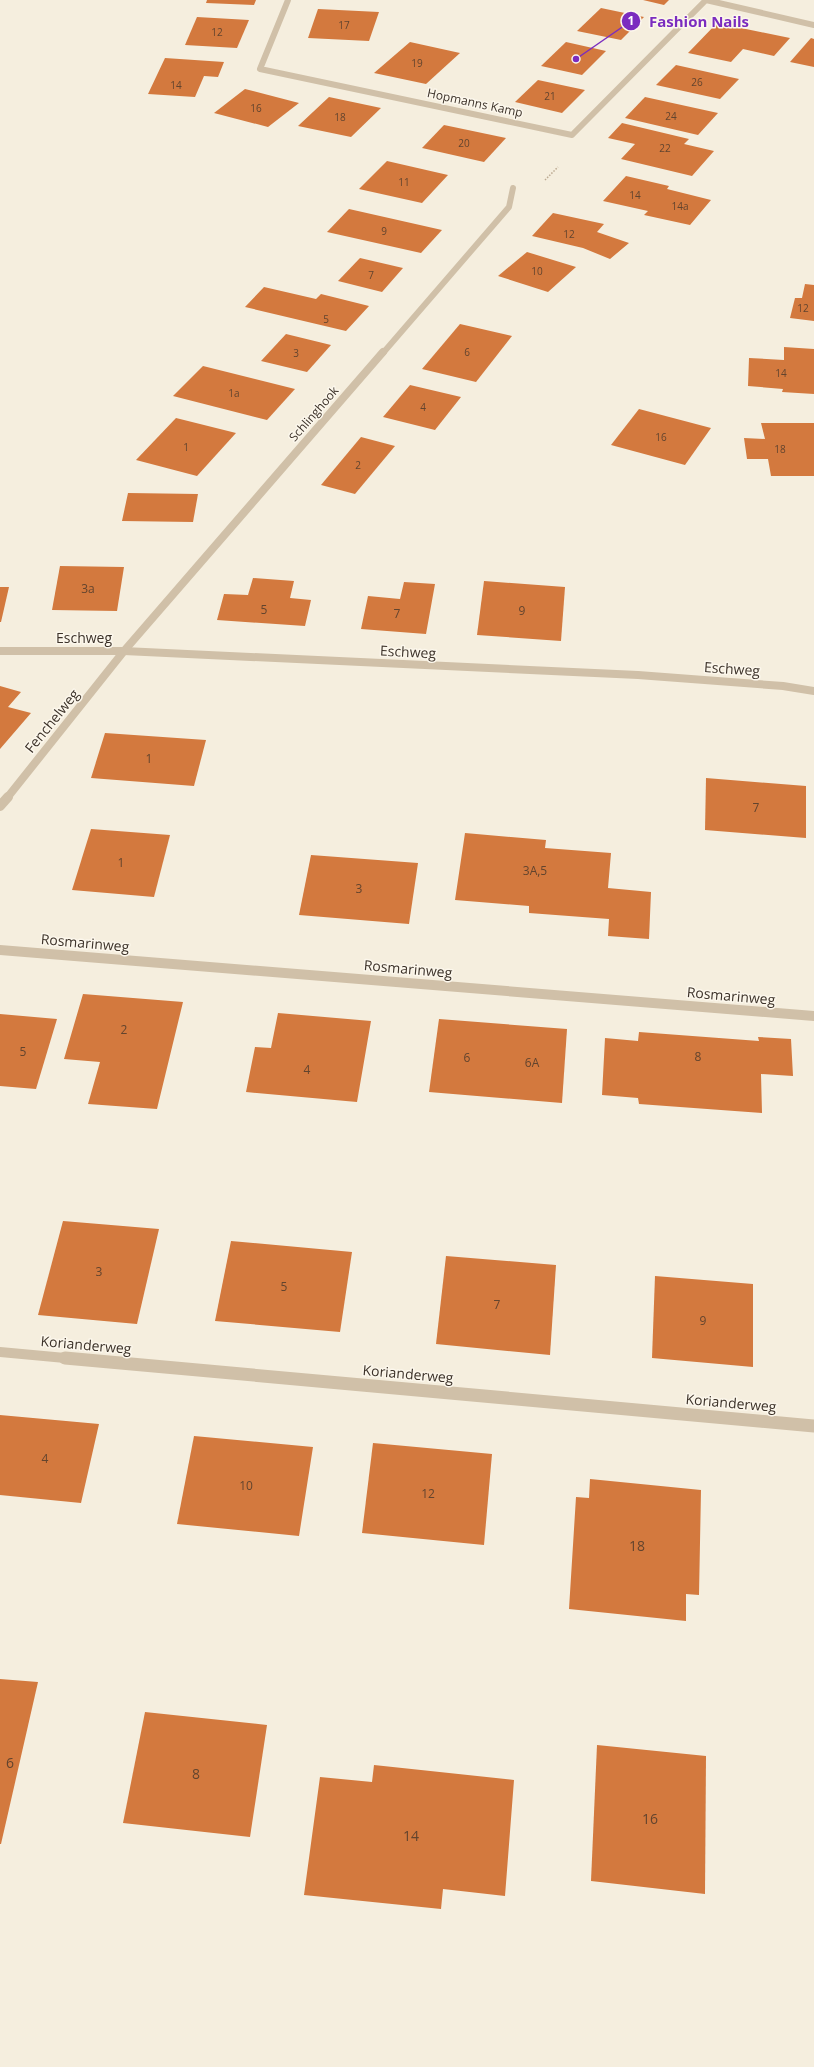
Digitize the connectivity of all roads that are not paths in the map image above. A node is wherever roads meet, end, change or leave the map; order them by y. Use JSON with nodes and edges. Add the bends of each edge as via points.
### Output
{"nodes":[{"id":1,"x":288,"y":0,"type":"edge"},
{"id":2,"x":706,"y":0,"type":"edge"},
{"id":3,"x":814,"y":25,"type":"edge"},
{"id":4,"x":513,"y":188,"type":"road end"},
{"id":5,"x":0,"y":651,"type":"edge"},
{"id":6,"x":124,"y":651,"type":"junction"},
{"id":7,"x":814,"y":691,"type":"edge"},
{"id":8,"x":0,"y":806,"type":"edge"},
{"id":9,"x":0,"y":950,"type":"edge"},
{"id":10,"x":814,"y":1016,"type":"edge"},
{"id":11,"x":0,"y":1352,"type":"edge"},
{"id":12,"x":814,"y":1426,"type":"edge"}],
"edges":[{"from":1,"to":2,"type":"street","name":"Hopmanns Kamp","via":[[260,69],[572,136]]},
{"from":2,"to":3,"type":"street"},
{"from":4,"to":6,"type":"street","name":"Schlinghook","via":[[509,207]]},
{"from":5,"to":6,"type":"street","name":"Eschweg"},
{"from":6,"to":7,"type":"street","name":"Eschweg","via":[[638,675],[783,686]]},
{"from":6,"to":8,"type":"street","name":"Fenchelweg"},
{"from":9,"to":10,"type":"street","name":"Rosmarinweg"},
{"from":11,"to":12,"type":"street","name":"Korianderweg"}]}
